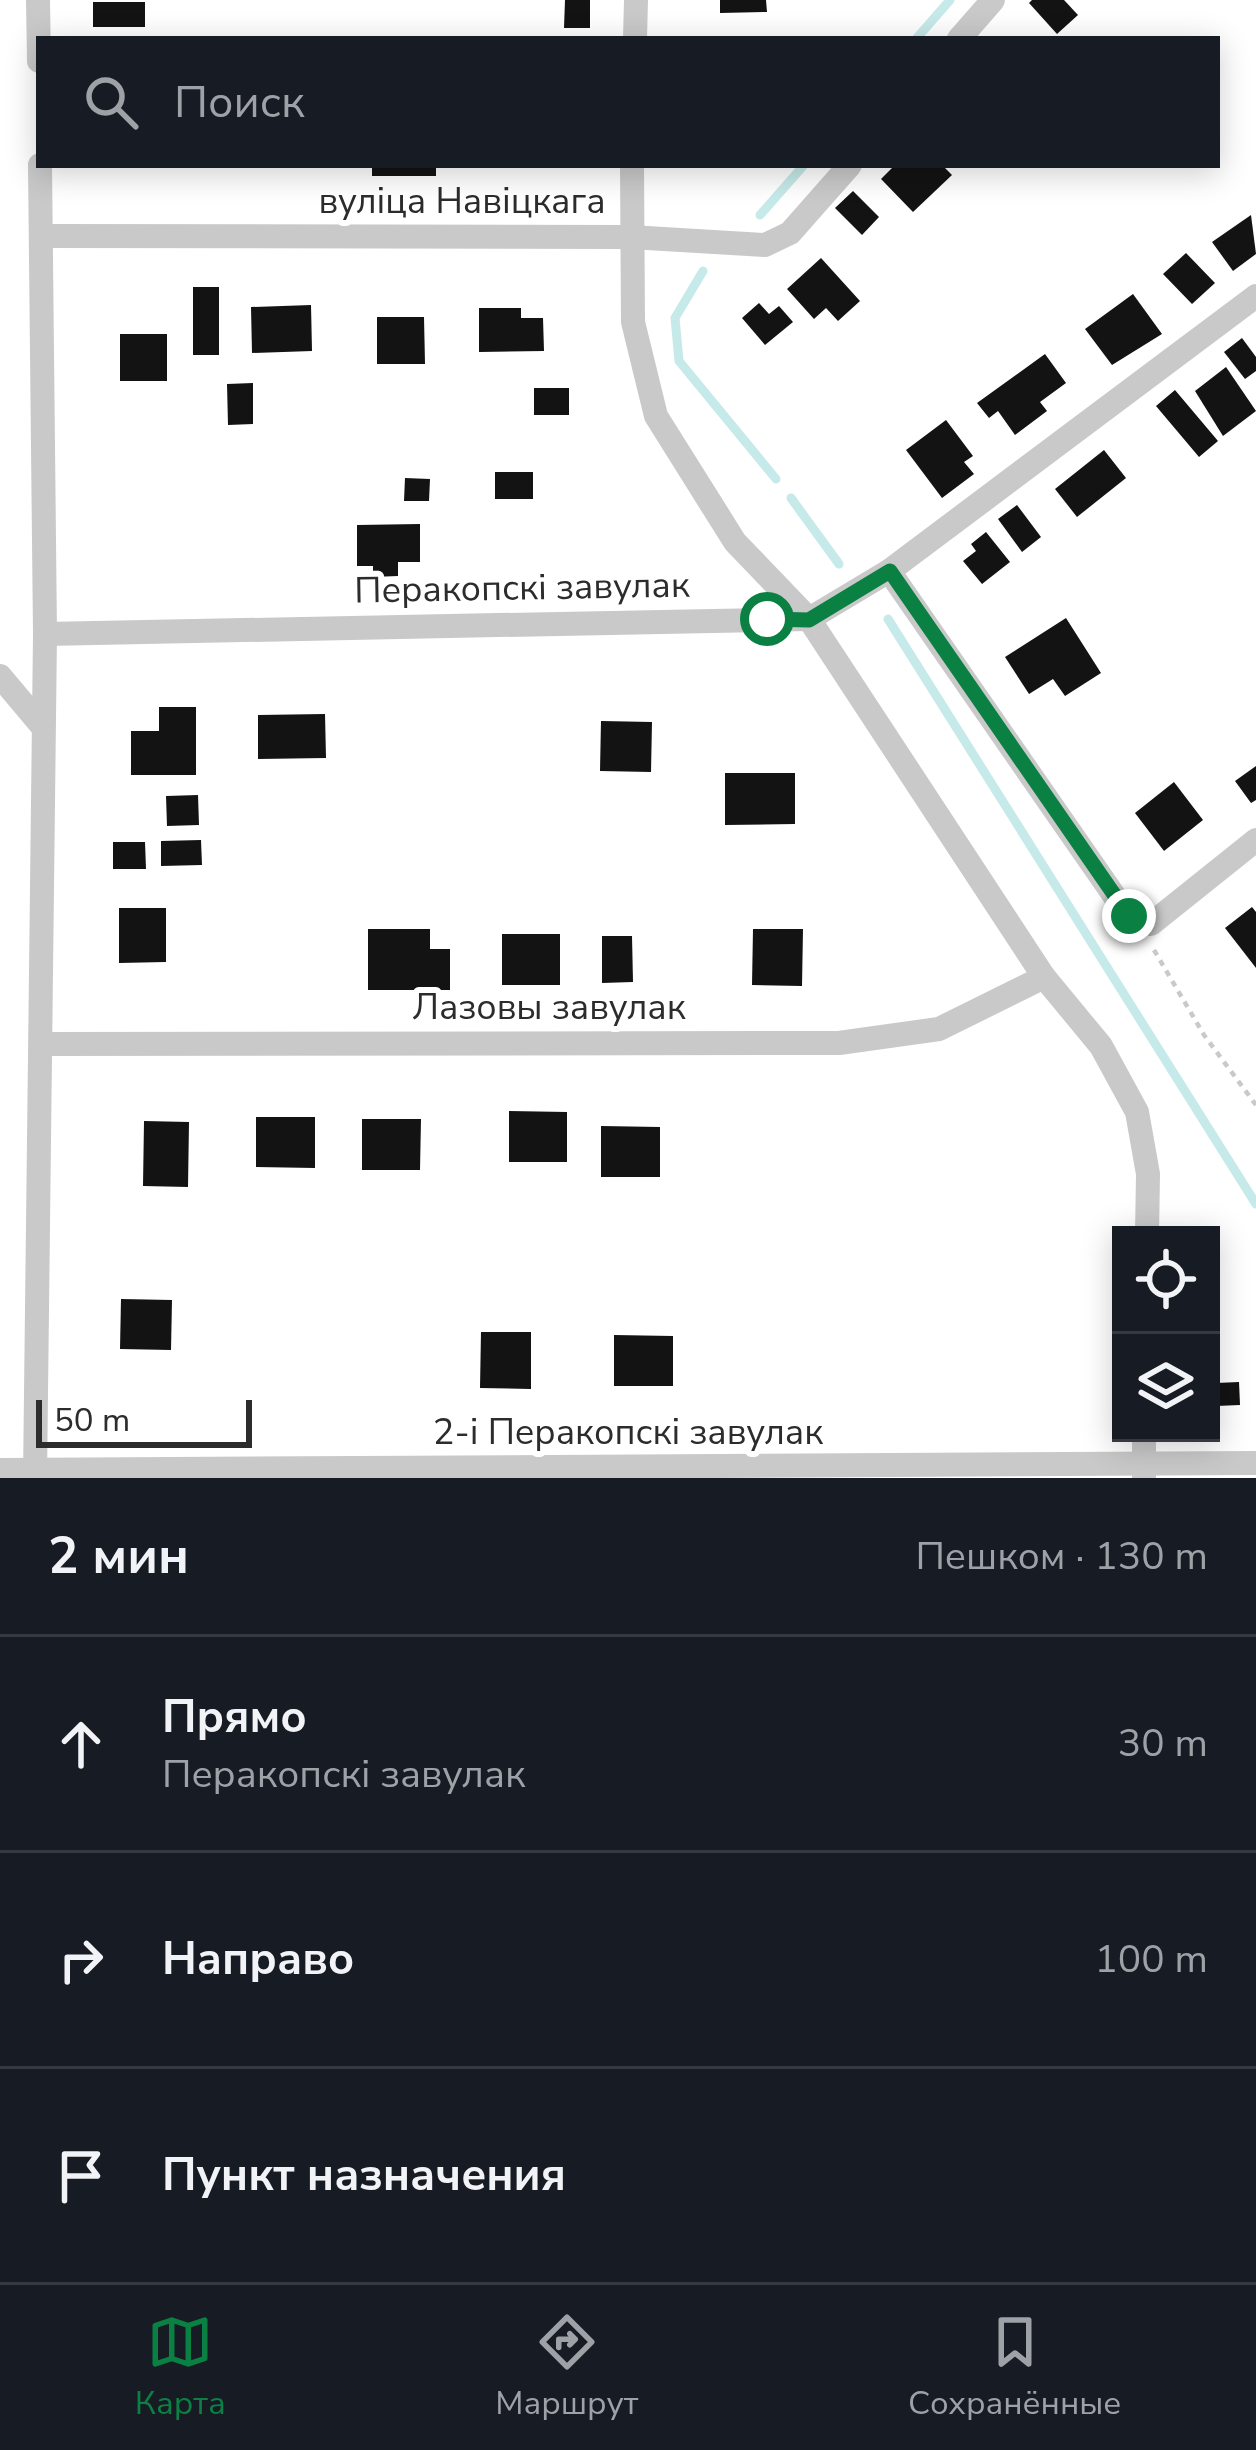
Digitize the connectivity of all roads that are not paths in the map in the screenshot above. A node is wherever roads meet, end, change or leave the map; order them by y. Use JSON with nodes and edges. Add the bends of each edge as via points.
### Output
{"nodes":[{"id":1,"x":38,"y":0,"type":"edge"},
{"id":2,"x":636,"y":0,"type":"edge"},
{"id":3,"x":993,"y":0,"type":"edge"},
{"id":4,"x":39,"y":36,"type":"edge"},
{"id":5,"x":635,"y":36,"type":"edge"},
{"id":6,"x":962,"y":36,"type":"edge"},
{"id":7,"x":40,"y":168,"type":"edge"},
{"id":8,"x":632,"y":168,"type":"edge"},
{"id":9,"x":847,"y":168,"type":"edge"},
{"id":10,"x":41,"y":236,"type":"junction"},
{"id":11,"x":631,"y":237,"type":"junction"},
{"id":12,"x":1256,"y":296,"type":"edge"},
{"id":13,"x":890,"y":571,"type":"junction"},
{"id":14,"x":809,"y":620,"type":"junction"},
{"id":15,"x":45,"y":634,"type":"junction"},
{"id":16,"x":0,"y":676,"type":"edge"},
{"id":17,"x":41,"y":727,"type":"junction"},
{"id":18,"x":1256,"y":840,"type":"edge"},
{"id":19,"x":1044,"y":977,"type":"junction"},
{"id":20,"x":41,"y":1044,"type":"junction"},
{"id":21,"x":1147,"y":1226,"type":"edge"},
{"id":22,"x":1256,"y":1463,"type":"edge"},
{"id":23,"x":0,"y":1470,"type":"edge"},
{"id":24,"x":1144,"y":1472,"type":"edge"},
{"id":25,"x":35,"y":1475,"type":"edge"}],
"edges":[{"from":1,"to":4,"type":"street"},
{"from":2,"to":5,"type":"street"},
{"from":3,"to":6,"type":"street"},
{"from":7,"to":10,"type":"street"},
{"from":8,"to":11,"type":"street"},
{"from":9,"to":11,"type":"street","name":"вуліца Навіцкага","via":[[790,233],[765,244]]},
{"from":10,"to":11,"type":"street","name":"вуліца Навіцкага"},
{"from":10,"to":15,"type":"street"},
{"from":11,"to":14,"type":"street","via":[[633,322],[656,416],[736,542]]},
{"from":12,"to":13,"type":"street"},
{"from":13,"to":14,"type":"street"},
{"from":13,"to":18,"type":"street","via":[[1129,916],[1151,924]]},
{"from":14,"to":15,"type":"street","name":"Перакопскі завулак"},
{"from":14,"to":19,"type":"street"},
{"from":15,"to":17,"type":"street"},
{"from":16,"to":17,"type":"street"},
{"from":17,"to":20,"type":"street"},
{"from":19,"to":20,"type":"street","name":"Лазовы завулак","via":[[939,1029],[838,1043]]},
{"from":19,"to":21,"type":"street","via":[[1101,1046],[1137,1112]]},
{"from":20,"to":25,"type":"street"},
{"from":22,"to":24,"type":"street","name":"2-і Перакопскі завулак"},
{"from":23,"to":25,"type":"street","name":"2-і Перакопскі завулак"},
{"from":24,"to":25,"type":"street","name":"2-і Перакопскі завулак"}]}
